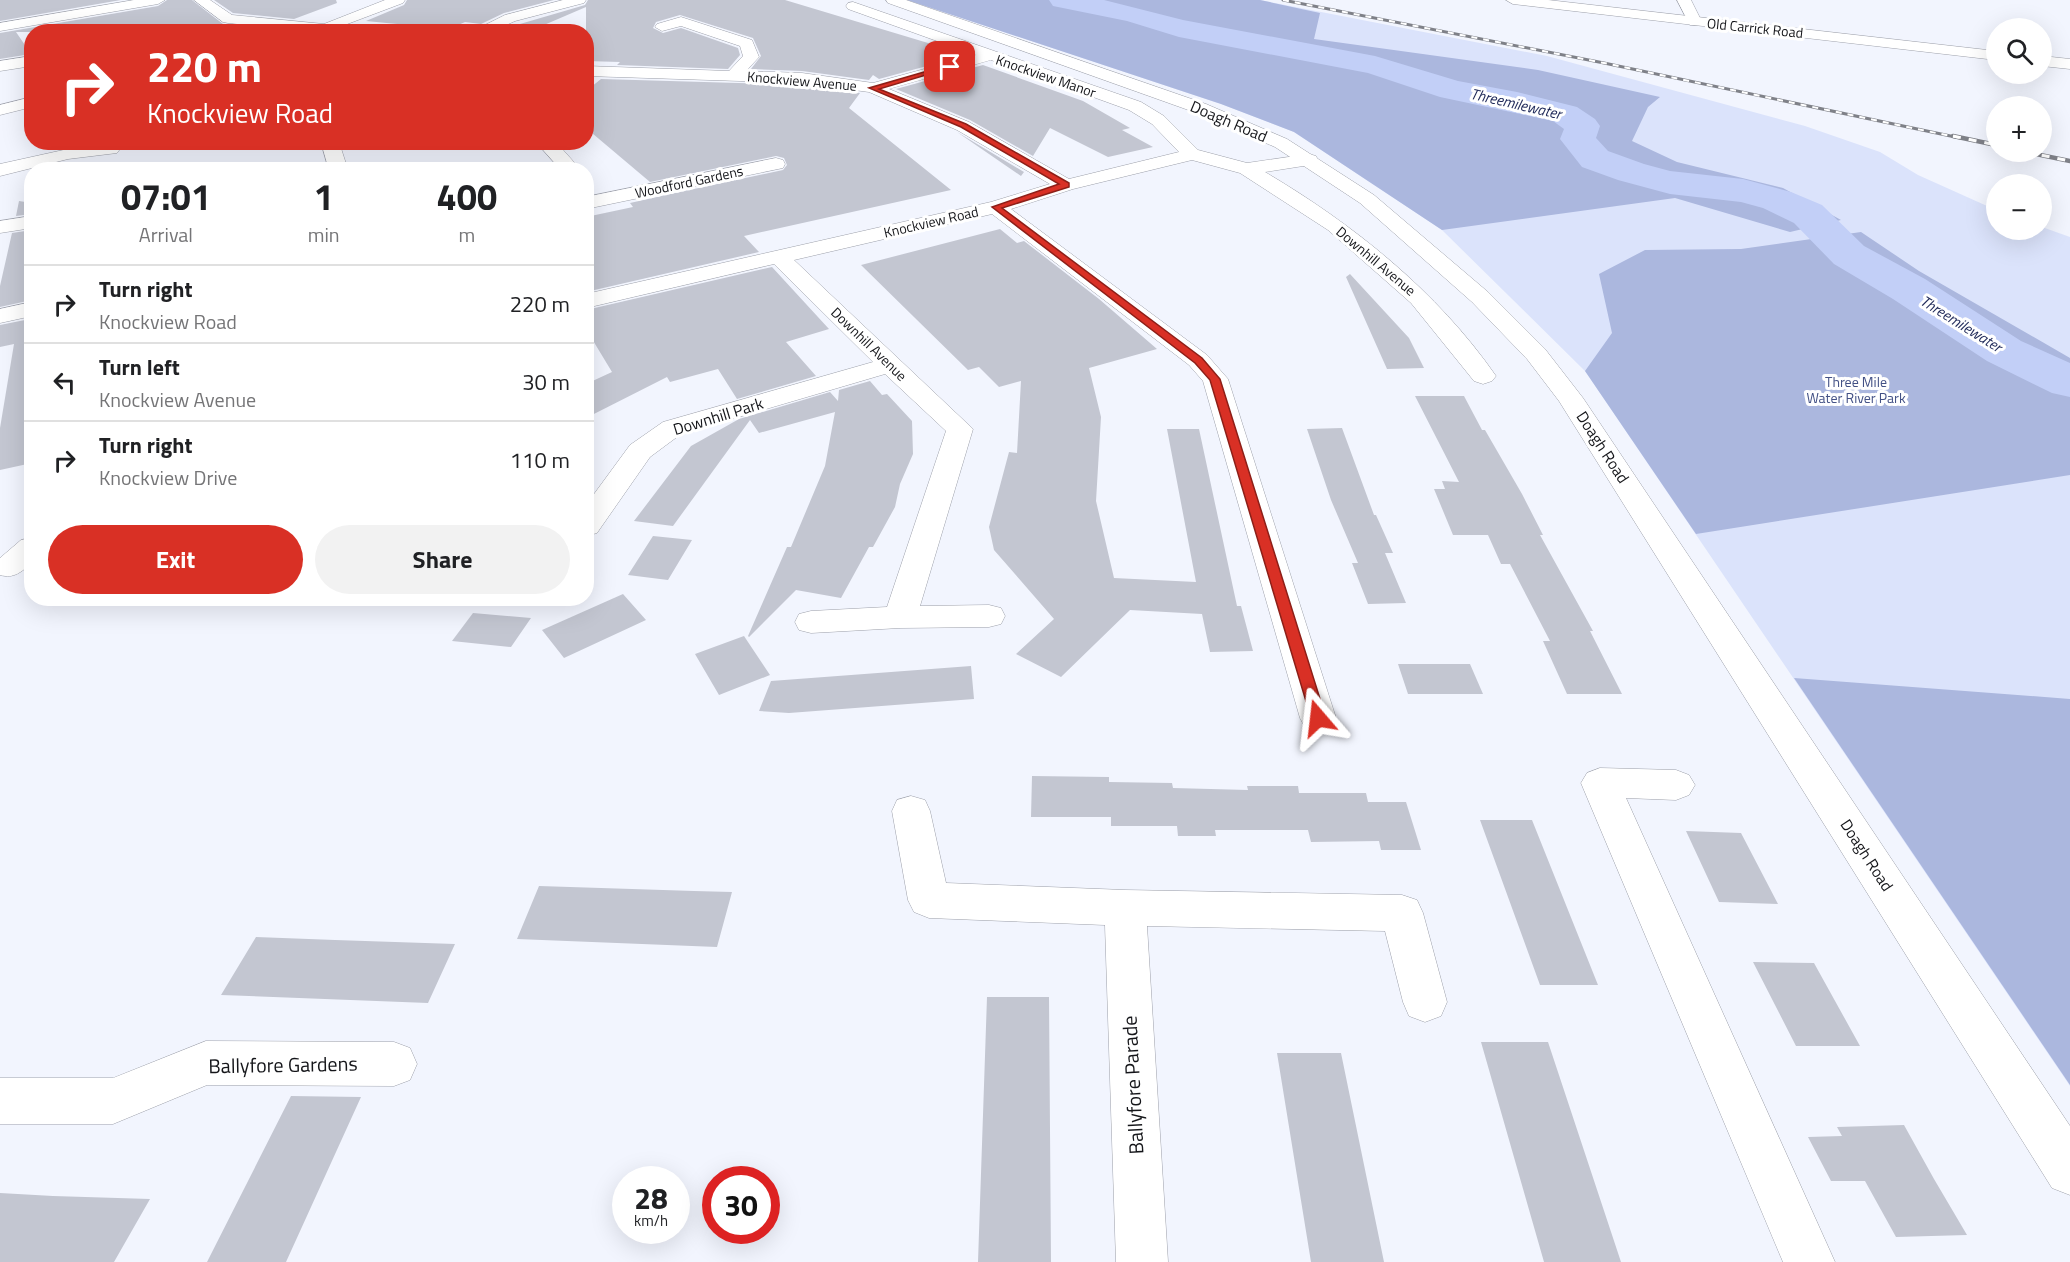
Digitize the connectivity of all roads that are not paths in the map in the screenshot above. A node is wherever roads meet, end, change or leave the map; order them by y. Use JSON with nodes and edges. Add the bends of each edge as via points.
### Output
{"nodes":[{"id":1,"x":158,"y":0,"type":"edge"},
{"id":2,"x":201,"y":0,"type":"edge"},
{"id":3,"x":398,"y":0,"type":"edge"},
{"id":4,"x":579,"y":0,"type":"edge"},
{"id":5,"x":893,"y":0,"type":"edge"},
{"id":6,"x":1513,"y":0,"type":"edge"},
{"id":7,"x":1684,"y":0,"type":"edge"},
{"id":8,"x":845,"y":3,"type":"edge"},
{"id":9,"x":1695,"y":22,"type":"junction"},
{"id":10,"x":52,"y":24,"type":"edge"},
{"id":11,"x":279,"y":24,"type":"edge"},
{"id":12,"x":331,"y":24,"type":"edge"},
{"id":13,"x":496,"y":24,"type":"edge"},
{"id":14,"x":24,"y":26,"type":"edge"},
{"id":15,"x":0,"y":27,"type":"edge"},
{"id":16,"x":662,"y":27,"type":"dead end"},
{"id":17,"x":1986,"y":55,"type":"edge"},
{"id":18,"x":989,"y":56,"type":"junction"},
{"id":19,"x":24,"y":62,"type":"edge"},
{"id":20,"x":2052,"y":62,"type":"edge"},
{"id":21,"x":2070,"y":64,"type":"edge"},
{"id":22,"x":0,"y":66,"type":"edge"},
{"id":23,"x":594,"y":71,"type":"edge"},
{"id":24,"x":734,"y":75,"type":"junction"},
{"id":25,"x":873,"y":88,"type":"junction"},
{"id":26,"x":24,"y":104,"type":"edge"},
{"id":27,"x":1200,"y":108,"type":"junction"},
{"id":28,"x":0,"y":110,"type":"edge"},
{"id":29,"x":1158,"y":120,"type":"junction"},
{"id":30,"x":92,"y":150,"type":"edge"},
{"id":31,"x":553,"y":150,"type":"edge"},
{"id":32,"x":1192,"y":154,"type":"junction"},
{"id":33,"x":1309,"y":160,"type":"junction"},
{"id":34,"x":34,"y":162,"type":"edge"},
{"id":35,"x":564,"y":162,"type":"edge"},
{"id":36,"x":24,"y":164,"type":"edge"},
{"id":37,"x":776,"y":164,"type":"dead end"},
{"id":38,"x":1247,"y":169,"type":"junction"},
{"id":39,"x":0,"y":170,"type":"edge"},
{"id":40,"x":1066,"y":185,"type":"junction"},
{"id":41,"x":595,"y":202,"type":"edge"},
{"id":42,"x":996,"y":207,"type":"junction"},
{"id":43,"x":24,"y":223,"type":"edge"},
{"id":44,"x":0,"y":227,"type":"edge"},
{"id":45,"x":779,"y":257,"type":"junction"},
{"id":46,"x":594,"y":299,"type":"edge"},
{"id":47,"x":24,"y":311,"type":"edge"},
{"id":48,"x":0,"y":316,"type":"edge"},
{"id":49,"x":890,"y":365,"type":"junction"},
{"id":50,"x":1483,"y":376,"type":"dead end"},
{"id":51,"x":594,"y":516,"type":"edge"},
{"id":52,"x":24,"y":554,"type":"edge"},
{"id":53,"x":8,"y":567,"type":"dead end"},
{"id":54,"x":900,"y":616,"type":"junction"},
{"id":55,"x":988,"y":616,"type":"dead end"},
{"id":56,"x":811,"y":622,"type":"dead end"},
{"id":57,"x":1318,"y":718,"type":"dead end"},
{"id":58,"x":1676,"y":785,"type":"dead end"},
{"id":59,"x":911,"y":811,"type":"dead end"},
{"id":60,"x":1125,"y":908,"type":"junction"},
{"id":61,"x":1425,"y":1002,"type":"dead end"},
{"id":62,"x":394,"y":1064,"type":"dead end"},
{"id":63,"x":0,"y":1101,"type":"edge"},
{"id":64,"x":2070,"y":1170,"type":"edge"},
{"id":65,"x":1142,"y":1262,"type":"edge"},
{"id":66,"x":1809,"y":1262,"type":"edge"}],
"edges":[{"from":1,"to":10,"type":"street"},
{"from":2,"to":11,"type":"street","via":[[228,19]]},
{"from":3,"to":12,"type":"street"},
{"from":4,"to":13,"type":"street"},
{"from":5,"to":27,"type":"street","name":"Doagh Road"},
{"from":6,"to":9,"type":"street","name":"Old Carrick Road"},
{"from":7,"to":9,"type":"street"},
{"from":8,"to":18,"type":"street","name":"Knockview Manor"},
{"from":9,"to":17,"type":"street","name":"Old Carrick Road"},
{"from":14,"to":15,"type":"street"},
{"from":16,"to":24,"type":"street","via":[[681,21],[747,43],[750,57]]},
{"from":18,"to":25,"type":"street"},
{"from":18,"to":29,"type":"street","name":"Knockview Manor","via":[[1135,106]]},
{"from":19,"to":22,"type":"street"},
{"from":20,"to":21,"type":"street"},
{"from":23,"to":24,"type":"street","name":"Knockview Avenue"},
{"from":24,"to":25,"type":"street","name":"Knockview Avenue","via":[[802,78]]},
{"from":25,"to":40,"type":"street","name":"Knockview Avenue","via":[[963,126]]},
{"from":26,"to":28,"type":"street"},
{"from":27,"to":29,"type":"street"},
{"from":27,"to":33,"type":"street","name":"Doagh Road"},
{"from":29,"to":32,"type":"street","name":"Knockview Manor"},
{"from":30,"to":34,"type":"street"},
{"from":31,"to":35,"type":"street"},
{"from":32,"to":38,"type":"street","name":"Knockview Road"},
{"from":32,"to":40,"type":"street","name":"Knockview Road"},
{"from":33,"to":38,"type":"street","name":"Knockview Road"},
{"from":33,"to":64,"type":"street","name":"Doagh Road","via":[[1367,199],[1480,297],[1536,354],[1570,398]]},
{"from":36,"to":39,"type":"street"},
{"from":37,"to":41,"type":"street","name":"Woodford Gardens"},
{"from":38,"to":50,"type":"street","name":"Downhill Avenue","via":[[1335,226],[1419,298]]},
{"from":40,"to":42,"type":"street","name":"Knockview Road"},
{"from":42,"to":45,"type":"street","name":"Knockview Road"},
{"from":42,"to":57,"type":"street","via":[[1198,360],[1215,379]]},
{"from":43,"to":44,"type":"street"},
{"from":45,"to":46,"type":"street","name":"Knockview Road"},
{"from":45,"to":49,"type":"street","name":"Downhill Avenue"},
{"from":47,"to":48,"type":"street"},
{"from":49,"to":51,"type":"street","name":"Downhill Park","via":[[672,428],[640,451]]},
{"from":49,"to":54,"type":"street","name":"Downhill Avenue","via":[[960,429]]},
{"from":52,"to":53,"type":"street"},
{"from":54,"to":55,"type":"street"},
{"from":54,"to":56,"type":"street"},
{"from":58,"to":66,"type":"street","via":[[1600,783]]},
{"from":59,"to":60,"type":"street","via":[[929,900]]},
{"from":60,"to":61,"type":"street","via":[[1402,913]]},
{"from":60,"to":65,"type":"street","name":"Ballyfore Parade"},
{"from":62,"to":63,"type":"street","name":"Ballyfore Gardens","via":[[206,1063],[113,1101]]}]}
